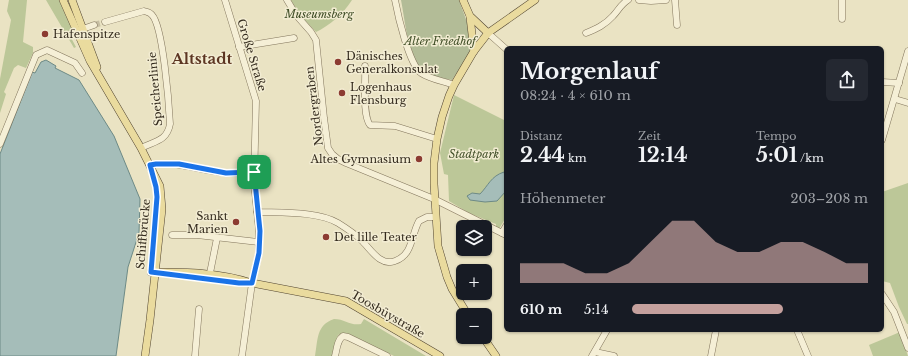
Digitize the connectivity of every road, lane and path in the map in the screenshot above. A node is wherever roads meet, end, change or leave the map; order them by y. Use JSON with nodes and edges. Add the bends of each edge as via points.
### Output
{"nodes":[{"id":1,"x":64,"y":0,"type":"edge"},
{"id":2,"x":72,"y":0,"type":"edge"},
{"id":3,"x":225,"y":0,"type":"edge"},
{"id":4,"x":287,"y":0,"type":"edge"},
{"id":5,"x":395,"y":0,"type":"edge"},
{"id":6,"x":463,"y":0,"type":"edge"},
{"id":7,"x":534,"y":0,"type":"edge"},
{"id":8,"x":628,"y":0,"type":"edge"},
{"id":9,"x":639,"y":0,"type":"edge"},
{"id":10,"x":666,"y":0,"type":"edge"},
{"id":11,"x":676,"y":0,"type":"edge"},
{"id":12,"x":842,"y":0,"type":"edge"},
{"id":13,"x":470,"y":16,"type":"junction"},
{"id":14,"x":842,"y":18,"type":"dead end"},
{"id":15,"x":105,"y":22,"type":"tunnel mouth"},
{"id":16,"x":94,"y":25,"type":"tunnel mouth"},
{"id":17,"x":677,"y":25,"type":"dead end"},
{"id":18,"x":79,"y":30,"type":"junction"},
{"id":19,"x":488,"y":33,"type":"junction"},
{"id":20,"x":586,"y":33,"type":"dead end"},
{"id":21,"x":294,"y":38,"type":"dead end"},
{"id":22,"x":239,"y":47,"type":"junction"},
{"id":23,"x":504,"y":47,"type":"edge"},
{"id":24,"x":474,"y":51,"type":"junction"},
{"id":25,"x":908,"y":51,"type":"edge"},
{"id":26,"x":365,"y":66,"type":"dead end"},
{"id":27,"x":82,"y":73,"type":"dead end"},
{"id":28,"x":884,"y":82,"type":"edge"},
{"id":29,"x":899,"y":83,"type":"junction"},
{"id":30,"x":454,"y":85,"type":"junction"},
{"id":31,"x":895,"y":99,"type":"junction"},
{"id":32,"x":908,"y":103,"type":"edge"},
{"id":33,"x":884,"y":134,"type":"edge"},
{"id":34,"x":437,"y":139,"type":"junction"},
{"id":35,"x":0,"y":144,"type":"edge"},
{"id":36,"x":141,"y":148,"type":"junction"},
{"id":37,"x":150,"y":165,"type":"junction"},
{"id":38,"x":254,"y":172,"type":"junction"},
{"id":39,"x":434,"y":199,"type":"junction"},
{"id":40,"x":257,"y":212,"type":"junction"},
{"id":41,"x":436,"y":217,"type":"junction"},
{"id":42,"x":504,"y":234,"type":"edge"},
{"id":43,"x":172,"y":235,"type":"dead end"},
{"id":44,"x":216,"y":238,"type":"junction"},
{"id":45,"x":259,"y":242,"type":"junction"},
{"id":46,"x":153,"y":272,"type":"junction"},
{"id":47,"x":210,"y":276,"type":"junction"},
{"id":48,"x":252,"y":283,"type":"junction"},
{"id":49,"x":884,"y":297,"type":"edge"},
{"id":50,"x":464,"y":308,"type":"edge"},
{"id":51,"x":199,"y":309,"type":"dead end"},
{"id":52,"x":905,"y":330,"type":"edge"},
{"id":53,"x":606,"y":332,"type":"edge"},
{"id":54,"x":716,"y":332,"type":"edge"},
{"id":55,"x":798,"y":332,"type":"edge"},
{"id":56,"x":488,"y":344,"type":"edge"},
{"id":57,"x":908,"y":348,"type":"edge"},
{"id":58,"x":594,"y":354,"type":"edge"},
{"id":59,"x":146,"y":356,"type":"edge"},
{"id":60,"x":195,"y":356,"type":"edge"},
{"id":61,"x":242,"y":356,"type":"edge"},
{"id":62,"x":335,"y":356,"type":"edge"},
{"id":63,"x":387,"y":356,"type":"edge"},
{"id":64,"x":440,"y":356,"type":"edge"},
{"id":65,"x":496,"y":356,"type":"edge"},
{"id":66,"x":614,"y":356,"type":"edge"},
{"id":67,"x":711,"y":356,"type":"edge"},
{"id":68,"x":808,"y":356,"type":"edge"}],
"edges":[{"from":1,"to":18,"type":"main road"},
{"from":2,"to":18,"type":"main road"},
{"from":3,"to":22,"type":"street","name":"Große Straße"},
{"from":4,"to":39,"type":"street","name":"Nordergraben","via":[[316,40],[328,148],[332,154],[346,163]]},
{"from":5,"to":30,"type":"street","via":[[416,68],[429,77]]},
{"from":6,"to":13,"type":"main road"},
{"from":7,"to":19,"type":"main road"},
{"from":8,"to":20,"type":"street","via":[[605,24]]},
{"from":9,"to":10,"type":"street"},
{"from":11,"to":17,"type":"street"},
{"from":12,"to":14,"type":"street"},
{"from":13,"to":19,"type":"main road"},
{"from":13,"to":24,"type":"main road"},
{"from":15,"to":36,"type":"street","name":"Speicherlinie","via":[[144,11],[152,15],[158,30],[165,64],[169,131],[162,138]]},
{"from":16,"to":18,"type":"street"},
{"from":18,"to":36,"type":"main road","name":"Schiffbrücke","via":[[90,61]]},
{"from":19,"to":23,"type":"street"},
{"from":19,"to":24,"type":"main road"},
{"from":21,"to":22,"type":"street"},
{"from":22,"to":38,"type":"street","name":"Große Straße","via":[[256,101]]},
{"from":24,"to":30,"type":"main road"},
{"from":25,"to":29,"type":"street"},
{"from":26,"to":34,"type":"street","via":[[365,102],[370,125],[395,126]]},
{"from":27,"to":35,"type":"street","via":[[75,63],[47,50],[36,55]]},
{"from":28,"to":29,"type":"street"},
{"from":29,"to":31,"type":"street"},
{"from":30,"to":34,"type":"main road"},
{"from":31,"to":32,"type":"street"},
{"from":31,"to":33,"type":"street"},
{"from":34,"to":39,"type":"main road"},
{"from":36,"to":37,"type":"main road","name":"Schiffbrücke"},
{"from":37,"to":38,"type":"street","via":[[179,164],[223,173]]},
{"from":37,"to":46,"type":"main road","name":"Schiffbrücke","via":[[157,197]]},
{"from":38,"to":40,"type":"street","name":"Große Straße"},
{"from":39,"to":41,"type":"main road"},
{"from":39,"to":42,"type":"street","name":"Nordergraben"},
{"from":40,"to":41,"type":"street","via":[[317,215],[328,218],[362,240],[385,262],[400,259],[408,250],[419,221],[427,217]]},
{"from":40,"to":45,"type":"street","name":"Große Straße"},
{"from":41,"to":50,"type":"main road","via":[[438,246],[447,277]]},
{"from":43,"to":44,"type":"street"},
{"from":44,"to":45,"type":"street"},
{"from":44,"to":47,"type":"street"},
{"from":45,"to":48,"type":"street","name":"Große Straße"},
{"from":46,"to":47,"type":"main road","name":"Toosbüystraße","via":[[176,276]]},
{"from":46,"to":59,"type":"main road","name":"Schiffbrücke","via":[[146,319]]},
{"from":47,"to":48,"type":"main road","name":"Toosbüystraße"},
{"from":48,"to":61,"type":"street","name":"Große Straße"},
{"from":48,"to":64,"type":"main road","name":"Toosbüystraße","via":[[346,301]]},
{"from":49,"to":52,"type":"street"},
{"from":51,"to":60,"type":"street"},
{"from":52,"to":57,"type":"street"},
{"from":53,"to":58,"type":"street"},
{"from":54,"to":67,"type":"street"},
{"from":55,"to":68,"type":"street"},
{"from":56,"to":65,"type":"main road"},
{"from":58,"to":66,"type":"street"},
{"from":62,"to":63,"type":"street","via":[[343,336]]}]}
